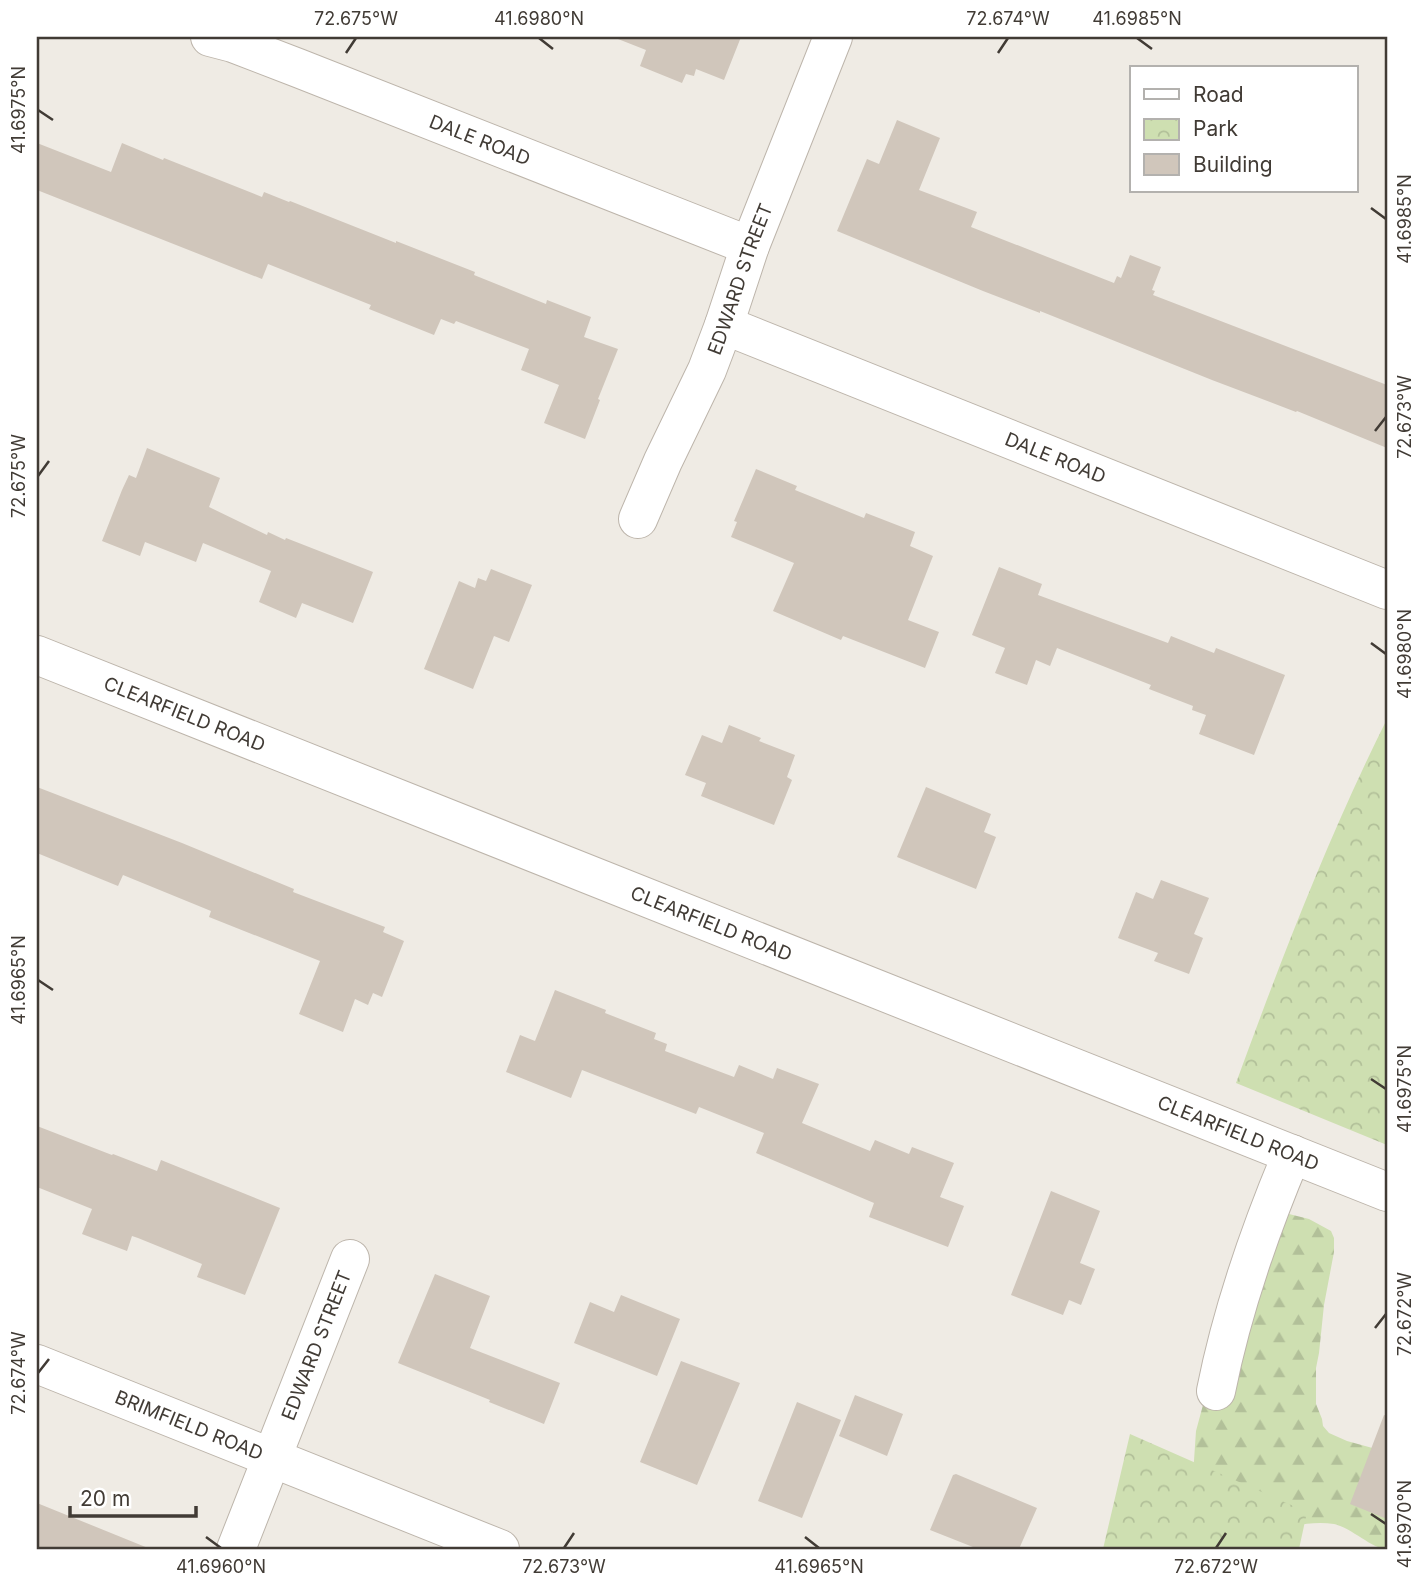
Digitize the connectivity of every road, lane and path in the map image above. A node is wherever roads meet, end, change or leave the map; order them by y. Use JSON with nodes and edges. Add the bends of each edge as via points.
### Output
{"nodes":[{"id":1,"x":210,"y":37,"type":"edge"},
{"id":2,"x":833,"y":37,"type":"edge"},
{"id":3,"x":750,"y":246,"type":"junction"},
{"id":4,"x":724,"y":325,"type":"junction"},
{"id":5,"x":638,"y":519,"type":"dead end"},
{"id":6,"x":1387,"y":590,"type":"edge"},
{"id":7,"x":37,"y":655,"type":"edge"},
{"id":8,"x":1292,"y":1154,"type":"junction"},
{"id":9,"x":1387,"y":1192,"type":"edge"},
{"id":10,"x":350,"y":1259,"type":"dead end"},
{"id":11,"x":37,"y":1364,"type":"edge"},
{"id":12,"x":1216,"y":1391,"type":"dead end"},
{"id":13,"x":272,"y":1459,"type":"junction"},
{"id":14,"x":236,"y":1549,"type":"edge"},
{"id":15,"x":500,"y":1549,"type":"edge"}],
"edges":[{"from":1,"to":3,"type":"street","name":"DALE ROAD"},
{"from":2,"to":3,"type":"street","name":"EDWARD STREET"},
{"from":3,"to":4,"type":"street","name":"EDWARD STREET"},
{"from":4,"to":5,"type":"street","name":"EDWARD STREET"},
{"from":4,"to":6,"type":"street","name":"DALE ROAD"},
{"from":7,"to":8,"type":"street","name":"CLEARFIELD ROAD"},
{"from":8,"to":9,"type":"street","name":"CLEARFIELD ROAD"},
{"from":8,"to":12,"type":"street","via":[[1232,1319]]},
{"from":10,"to":13,"type":"street","name":"EDWARD STREET"},
{"from":11,"to":13,"type":"street","name":"BRIMFIELD ROAD"},
{"from":13,"to":14,"type":"street","name":"EDWARD STREET"},
{"from":13,"to":15,"type":"street","name":"BRIMFIELD ROAD"}]}
